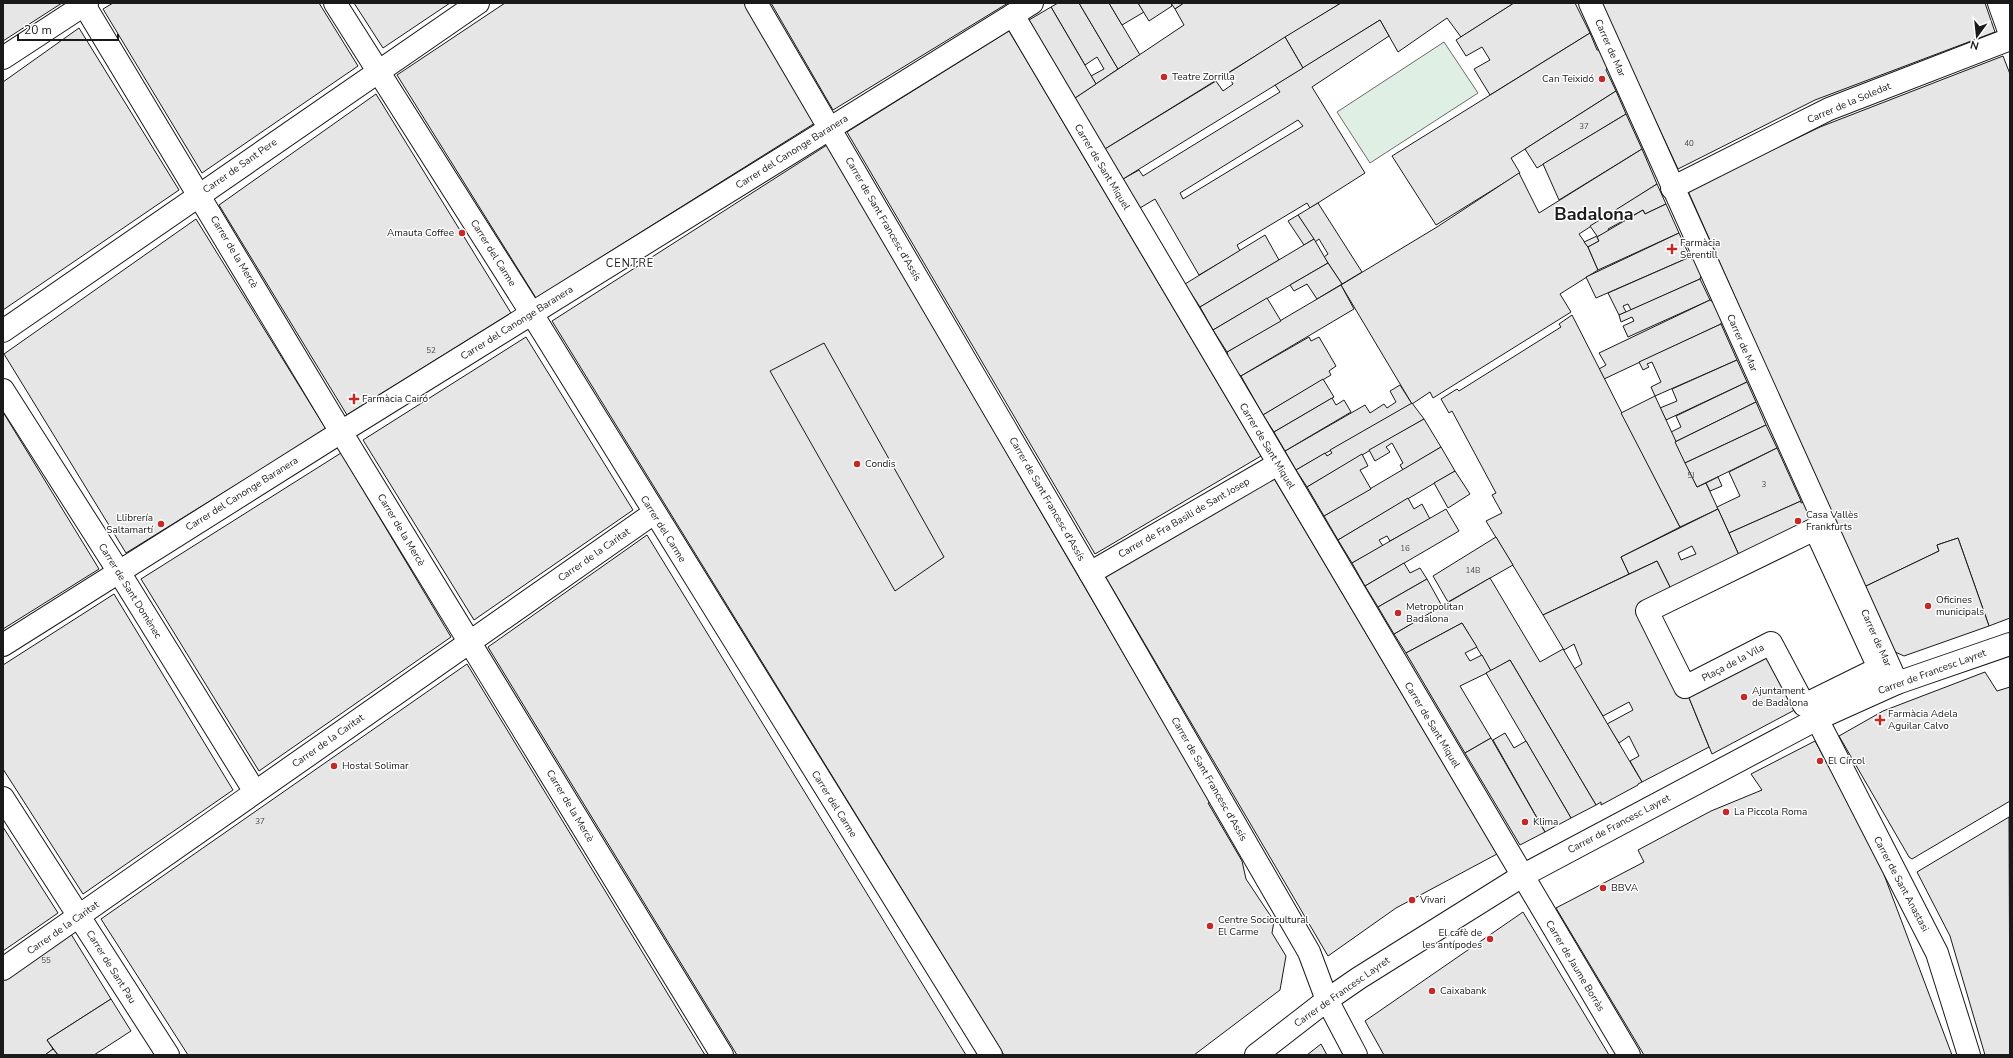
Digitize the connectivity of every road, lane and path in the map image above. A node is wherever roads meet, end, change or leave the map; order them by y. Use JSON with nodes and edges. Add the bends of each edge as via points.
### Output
{"nodes":[{"id":1,"x":335,"y":3,"type":"edge"},
{"id":2,"x":478,"y":3,"type":"edge"},
{"id":3,"x":756,"y":3,"type":"edge"},
{"id":4,"x":1032,"y":3,"type":"edge"},
{"id":5,"x":1590,"y":3,"type":"edge"},
{"id":6,"x":1999,"y":3,"type":"edge"},
{"id":7,"x":85,"y":4,"type":"edge"},
{"id":8,"x":1012,"y":15,"type":"junction"},
{"id":9,"x":2010,"y":34,"type":"edge"},
{"id":10,"x":2010,"y":39,"type":"edge"},
{"id":11,"x":3,"y":58,"type":"edge"},
{"id":12,"x":377,"y":71,"type":"junction"},
{"id":13,"x":830,"y":128,"type":"junction"},
{"id":14,"x":1672,"y":188,"type":"junction"},
{"id":15,"x":199,"y":195,"type":"junction"},
{"id":16,"x":532,"y":314,"type":"junction"},
{"id":17,"x":3,"y":331,"type":"edge"},
{"id":18,"x":3,"y":390,"type":"edge"},
{"id":19,"x":341,"y":432,"type":"junction"},
{"id":20,"x":1278,"y":464,"type":"junction"},
{"id":21,"x":654,"y":513,"type":"junction"},
{"id":22,"x":1815,"y":529,"type":"joint"},
{"id":23,"x":119,"y":572,"type":"junction"},
{"id":24,"x":1090,"y":573,"type":"junction"},
{"id":25,"x":470,"y":643,"type":"junction"},
{"id":26,"x":2010,"y":644,"type":"edge"},
{"id":27,"x":3,"y":645,"type":"edge"},
{"id":28,"x":1896,"y":683,"type":"junction"},
{"id":29,"x":1817,"y":719,"type":"junction"},
{"id":30,"x":255,"y":792,"type":"junction"},
{"id":31,"x":3,"y":798,"type":"edge"},
{"id":32,"x":1522,"y":876,"type":"junction"},
{"id":33,"x":80,"y":917,"type":"junction"},
{"id":34,"x":3,"y":969,"type":"edge"},
{"id":35,"x":1327,"y":1000,"type":"junction"},
{"id":36,"x":168,"y":1055,"type":"edge"},
{"id":37,"x":722,"y":1055,"type":"edge"},
{"id":38,"x":991,"y":1055,"type":"edge"},
{"id":39,"x":1256,"y":1055,"type":"edge"},
{"id":40,"x":1356,"y":1055,"type":"edge"},
{"id":41,"x":1629,"y":1055,"type":"edge"},
{"id":42,"x":1969,"y":1055,"type":"edge"}],
"edges":[{"from":1,"to":12,"type":"street","name":"Carrer del Carme"},
{"from":2,"to":12,"type":"street","name":"Carrer de Sant Pere"},
{"from":3,"to":13,"type":"street","name":"Carrer de Sant Francesc d'Assís"},
{"from":4,"to":8,"type":"street","name":"Carrer del Canonge Baranera"},
{"from":5,"to":14,"type":"street","name":"Carrer de Mar"},
{"from":6,"to":9,"type":"street"},
{"from":7,"to":11,"type":"street"},
{"from":7,"to":15,"type":"street","name":"Carrer de la Mercè"},
{"from":8,"to":13,"type":"street","name":"Carrer del Canonge Baranera"},
{"from":8,"to":20,"type":"street","name":"Carrer de Sant Miquel"},
{"from":10,"to":14,"type":"street","name":"Carrer de la Soledat","via":[[1829,109]]},
{"from":12,"to":15,"type":"street","name":"Carrer de Sant Pere"},
{"from":12,"to":16,"type":"street","name":"Carrer del Carme"},
{"from":13,"to":16,"type":"street","name":"Carrer del Canonge Baranera"},
{"from":13,"to":24,"type":"street","name":"Carrer de Sant Francesc d'Assís"},
{"from":14,"to":28,"type":"street","name":"Carrer de Mar"},
{"from":15,"to":17,"type":"street","name":"Carrer de Sant Pere"},
{"from":15,"to":19,"type":"street","name":"Carrer de la Mercè"},
{"from":16,"to":19,"type":"street","name":"Carrer del Canonge Baranera"},
{"from":16,"to":21,"type":"street","name":"Carrer del Carme"},
{"from":18,"to":23,"type":"street","name":"Carrer de Sant Domènec"},
{"from":19,"to":23,"type":"street","name":"Carrer del Canonge Baranera"},
{"from":19,"to":25,"type":"street","name":"Carrer de la Mercè"},
{"from":20,"to":24,"type":"street","name":"Carrer de Fra Basili de Sant Josep"},
{"from":20,"to":32,"type":"street","name":"Carrer de Sant Miquel"},
{"from":21,"to":25,"type":"street","name":"Carrer de la Caritat"},
{"from":21,"to":38,"type":"street","name":"Carrer del Carme"},
{"from":22,"to":22,"type":"street","name":"Plaça de la Vila","via":[[1647,611],[1685,688],[1771,643],[1804,705],[1879,668]]},
{"from":23,"to":27,"type":"street","name":"Carrer del Canonge Baranera"},
{"from":23,"to":30,"type":"street","name":"Carrer de Sant Domènec"},
{"from":24,"to":35,"type":"street","name":"Carrer de Sant Francesc d'Assís","via":[[1309,952]]},
{"from":25,"to":30,"type":"street","name":"Carrer de la Caritat"},
{"from":25,"to":37,"type":"street","name":"Carrer de la Mercè"},
{"from":26,"to":28,"type":"street","name":"Carrer de Francesc Layret"},
{"from":28,"to":29,"type":"street","name":"Carrer de Francesc Layret"},
{"from":29,"to":32,"type":"street","name":"Carrer de Francesc Layret"},
{"from":29,"to":42,"type":"street","name":"Carrer de Sant Anastasi","via":[[1937,953]]},
{"from":30,"to":33,"type":"street","name":"Carrer de la Caritat"},
{"from":31,"to":33,"type":"street","name":"Carrer de Sant Pau"},
{"from":32,"to":35,"type":"street","name":"Carrer de Francesc Layret"},
{"from":32,"to":41,"type":"street","name":"Carrer de Jaume Borràs"},
{"from":33,"to":34,"type":"street","name":"Carrer de la Caritat"},
{"from":33,"to":36,"type":"street","name":"Carrer de Sant Pau"},
{"from":35,"to":39,"type":"street","name":"Carrer de Francesc Layret"},
{"from":35,"to":40,"type":"street","name":"Carrer de Sant Francesc d'Assís"}]}
